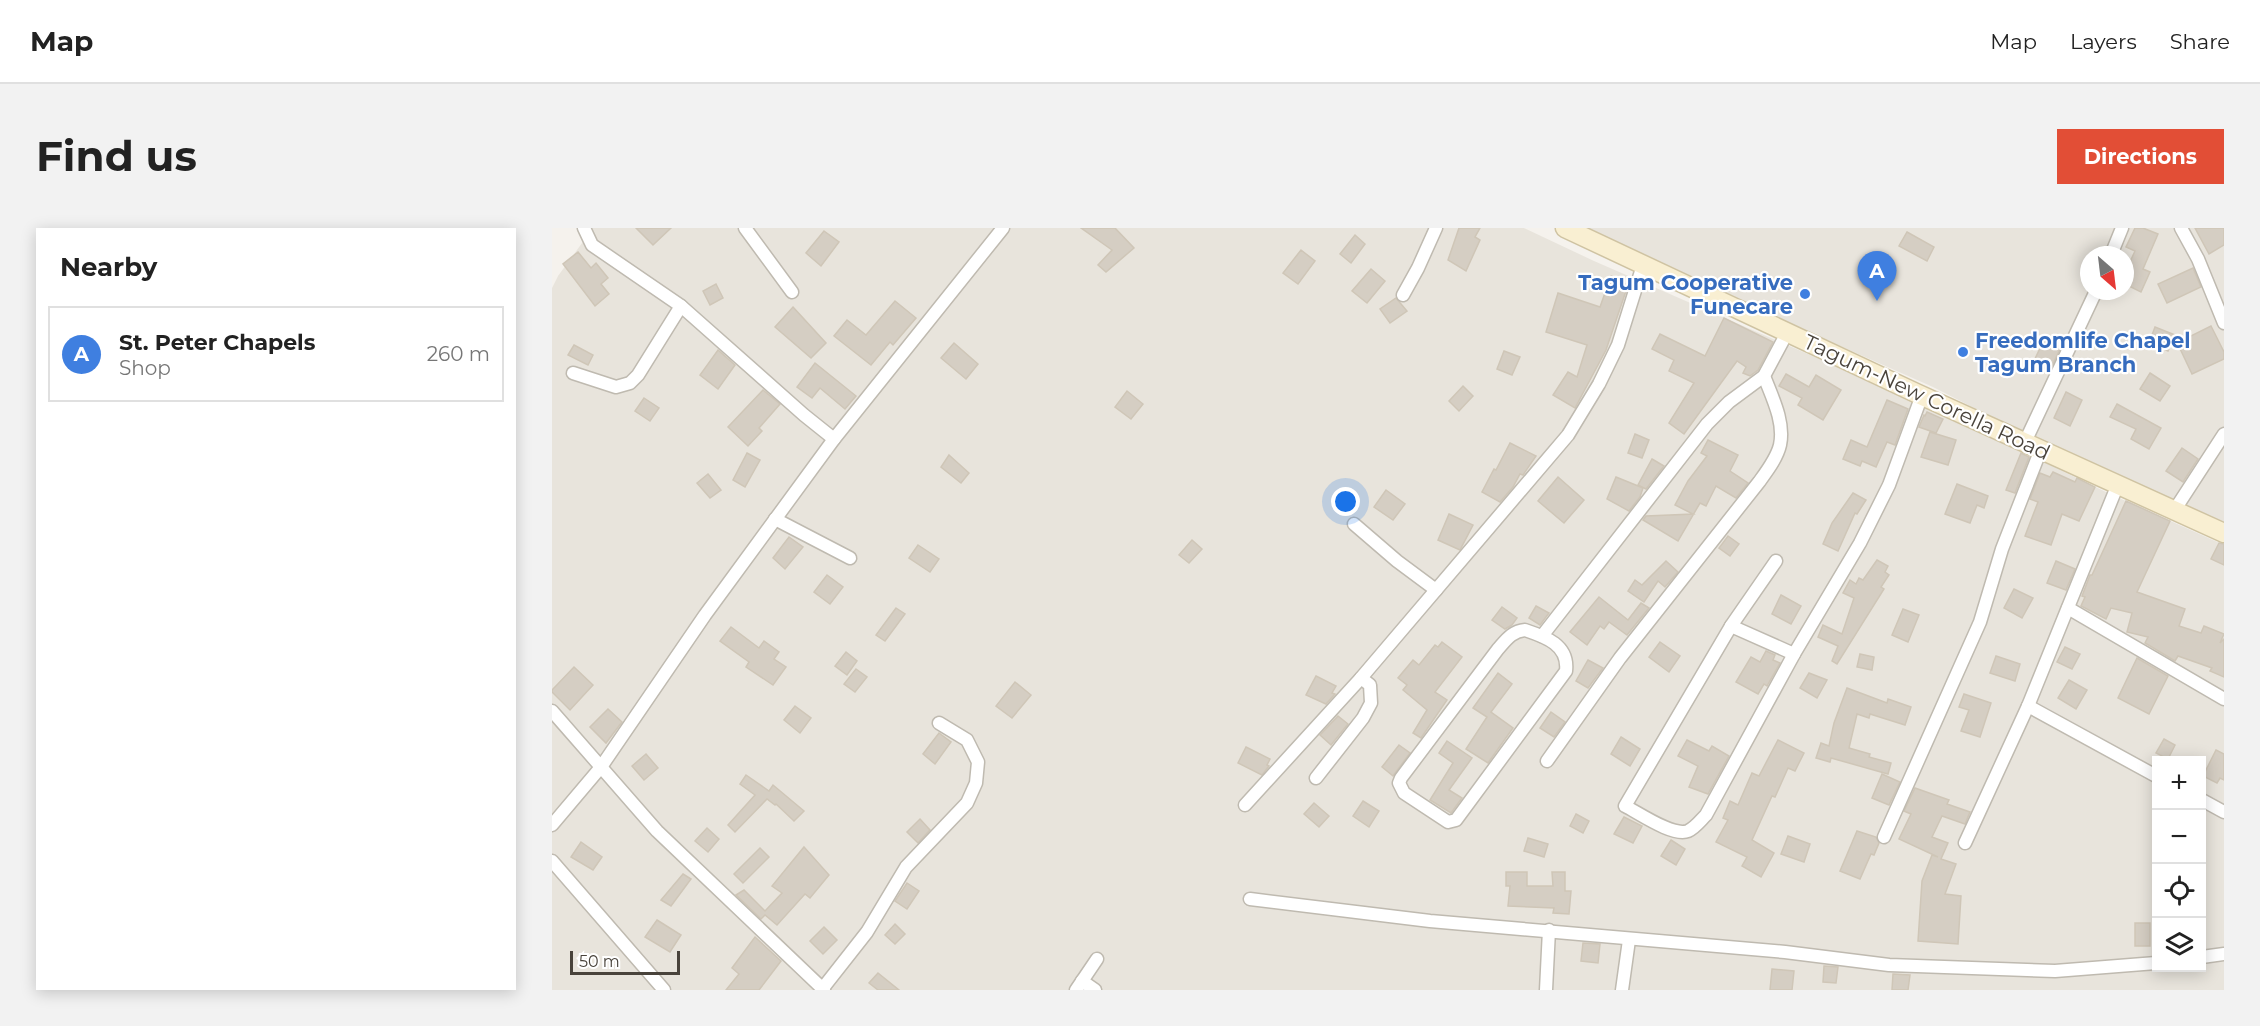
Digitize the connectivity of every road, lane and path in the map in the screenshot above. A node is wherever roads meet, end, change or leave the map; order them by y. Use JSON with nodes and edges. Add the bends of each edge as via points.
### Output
{"nodes":[{"id":1,"x":584,"y":228,"type":"edge"},
{"id":2,"x":745,"y":228,"type":"edge"},
{"id":3,"x":1003,"y":228,"type":"edge"},
{"id":4,"x":1436,"y":228,"type":"edge"},
{"id":5,"x":1565,"y":228,"type":"edge"},
{"id":6,"x":2122,"y":228,"type":"edge"},
{"id":7,"x":2181,"y":228,"type":"edge"},
{"id":8,"x":2115,"y":246,"type":"edge"},
{"id":9,"x":1643,"y":265,"type":"junction"},
{"id":10,"x":792,"y":292,"type":"dead end"},
{"id":11,"x":1403,"y":295,"type":"dead end"},
{"id":12,"x":2092,"y":300,"type":"edge"},
{"id":13,"x":681,"y":306,"type":"junction"},
{"id":14,"x":2224,"y":323,"type":"edge"},
{"id":15,"x":1787,"y":333,"type":"junction"},
{"id":16,"x":573,"y":373,"type":"dead end"},
{"id":17,"x":1764,"y":376,"type":"junction"},
{"id":18,"x":1922,"y":395,"type":"junction"},
{"id":19,"x":2224,"y":434,"type":"edge"},
{"id":20,"x":834,"y":439,"type":"junction"},
{"id":21,"x":2033,"y":445,"type":"junction"},
{"id":22,"x":2118,"y":484,"type":"junction"},
{"id":23,"x":2174,"y":511,"type":"junction"},
{"id":24,"x":775,"y":519,"type":"junction"},
{"id":25,"x":1354,"y":524,"type":"dead end"},
{"id":26,"x":2224,"y":533,"type":"edge"},
{"id":27,"x":850,"y":558,"type":"dead end"},
{"id":28,"x":1776,"y":561,"type":"dead end"},
{"id":29,"x":1437,"y":590,"type":"junction"},
{"id":30,"x":2068,"y":608,"type":"junction"},
{"id":31,"x":1731,"y":626,"type":"junction"},
{"id":32,"x":1542,"y":636,"type":"junction"},
{"id":33,"x":1794,"y":654,"type":"junction"},
{"id":34,"x":1362,"y":678,"type":"junction"},
{"id":35,"x":2224,"y":699,"type":"edge"},
{"id":36,"x":2028,"y":706,"type":"junction"},
{"id":37,"x":552,"y":711,"type":"edge"},
{"id":38,"x":939,"y":723,"type":"dead end"},
{"id":39,"x":1547,"y":761,"type":"dead end"},
{"id":40,"x":601,"y":767,"type":"junction"},
{"id":41,"x":2152,"y":773,"type":"edge"},
{"id":42,"x":1316,"y":778,"type":"dead end"},
{"id":43,"x":2206,"y":802,"type":"edge"},
{"id":44,"x":1245,"y":805,"type":"dead end"},
{"id":45,"x":2224,"y":812,"type":"edge"},
{"id":46,"x":552,"y":825,"type":"edge"},
{"id":47,"x":1884,"y":837,"type":"dead end"},
{"id":48,"x":1965,"y":843,"type":"dead end"},
{"id":49,"x":552,"y":861,"type":"edge"},
{"id":50,"x":1250,"y":898,"type":"dead end"},
{"id":51,"x":1549,"y":930,"type":"junction"},
{"id":52,"x":1629,"y":940,"type":"junction"},
{"id":53,"x":2224,"y":954,"type":"edge"},
{"id":54,"x":2206,"y":956,"type":"edge"},
{"id":55,"x":1097,"y":959,"type":"dead end"},
{"id":56,"x":2152,"y":963,"type":"edge"},
{"id":57,"x":1079,"y":985,"type":"edge"},
{"id":58,"x":823,"y":989,"type":"edge"},
{"id":59,"x":664,"y":990,"type":"edge"},
{"id":60,"x":1095,"y":990,"type":"edge"},
{"id":61,"x":1546,"y":990,"type":"edge"},
{"id":62,"x":1622,"y":990,"type":"edge"}],
"edges":[{"from":1,"to":13,"type":"street","via":[[591,245]]},
{"from":2,"to":10,"type":"street"},
{"from":3,"to":20,"type":"street"},
{"from":4,"to":11,"type":"street"},
{"from":5,"to":9,"type":"main road","name":"Tagum-New Corella Road"},
{"from":6,"to":8,"type":"street"},
{"from":7,"to":14,"type":"street"},
{"from":9,"to":15,"type":"main road","name":"Tagum-New Corella Road"},
{"from":9,"to":29,"type":"street","via":[[1618,345],[1568,435]]},
{"from":12,"to":21,"type":"street"},
{"from":13,"to":16,"type":"street","via":[[630,383],[616,387]]},
{"from":13,"to":20,"type":"street"},
{"from":15,"to":17,"type":"street"},
{"from":15,"to":18,"type":"main road","name":"Tagum-New Corella Road"},
{"from":17,"to":32,"type":"street","via":[[1707,424]]},
{"from":17,"to":39,"type":"street","via":[[1781,432],[1773,461],[1620,658]]},
{"from":18,"to":21,"type":"main road","name":"Tagum-New Corella Road"},
{"from":18,"to":33,"type":"street","via":[[1889,485],[1860,543]]},
{"from":19,"to":23,"type":"street"},
{"from":20,"to":24,"type":"street"},
{"from":21,"to":22,"type":"main road","name":"Tagum-New Corella Road"},
{"from":21,"to":47,"type":"street","via":[[1980,622]]},
{"from":22,"to":23,"type":"main road","name":"Tagum-New Corella Road"},
{"from":22,"to":30,"type":"street"},
{"from":23,"to":26,"type":"main road","name":"Tagum-New Corella Road"},
{"from":24,"to":27,"type":"street"},
{"from":24,"to":40,"type":"street"},
{"from":25,"to":29,"type":"street"},
{"from":28,"to":31,"type":"street"},
{"from":29,"to":34,"type":"street"},
{"from":30,"to":35,"type":"street"},
{"from":30,"to":36,"type":"street"},
{"from":31,"to":33,"type":"street"},
{"from":31,"to":33,"type":"street","via":[[1625,806],[1675,832],[1686,832],[1706,814]]},
{"from":32,"to":32,"type":"street","via":[[1525,630],[1510,635],[1401,777],[1399,783],[1404,793],[1448,822],[1456,820],[1566,670],[1568,661],[1560,646]]},
{"from":34,"to":42,"type":"street","via":[[1370,685],[1371,703]]},
{"from":34,"to":44,"type":"street"},
{"from":36,"to":41,"type":"street"},
{"from":36,"to":48,"type":"street"},
{"from":37,"to":40,"type":"street"},
{"from":38,"to":58,"type":"street","via":[[967,740],[978,762],[976,783],[967,803],[906,867],[867,932]]},
{"from":40,"to":46,"type":"street"},
{"from":40,"to":58,"type":"street","via":[[657,831]]},
{"from":43,"to":45,"type":"street"},
{"from":49,"to":59,"type":"street"},
{"from":50,"to":51,"type":"street","via":[[1430,921]]},
{"from":51,"to":52,"type":"street"},
{"from":51,"to":61,"type":"street"},
{"from":52,"to":56,"type":"street","via":[[1958,968],[2055,971]]},
{"from":52,"to":62,"type":"street"},
{"from":53,"to":54,"type":"street"},
{"from":55,"to":57,"type":"street"},
{"from":57,"to":60,"type":"street"}]}
